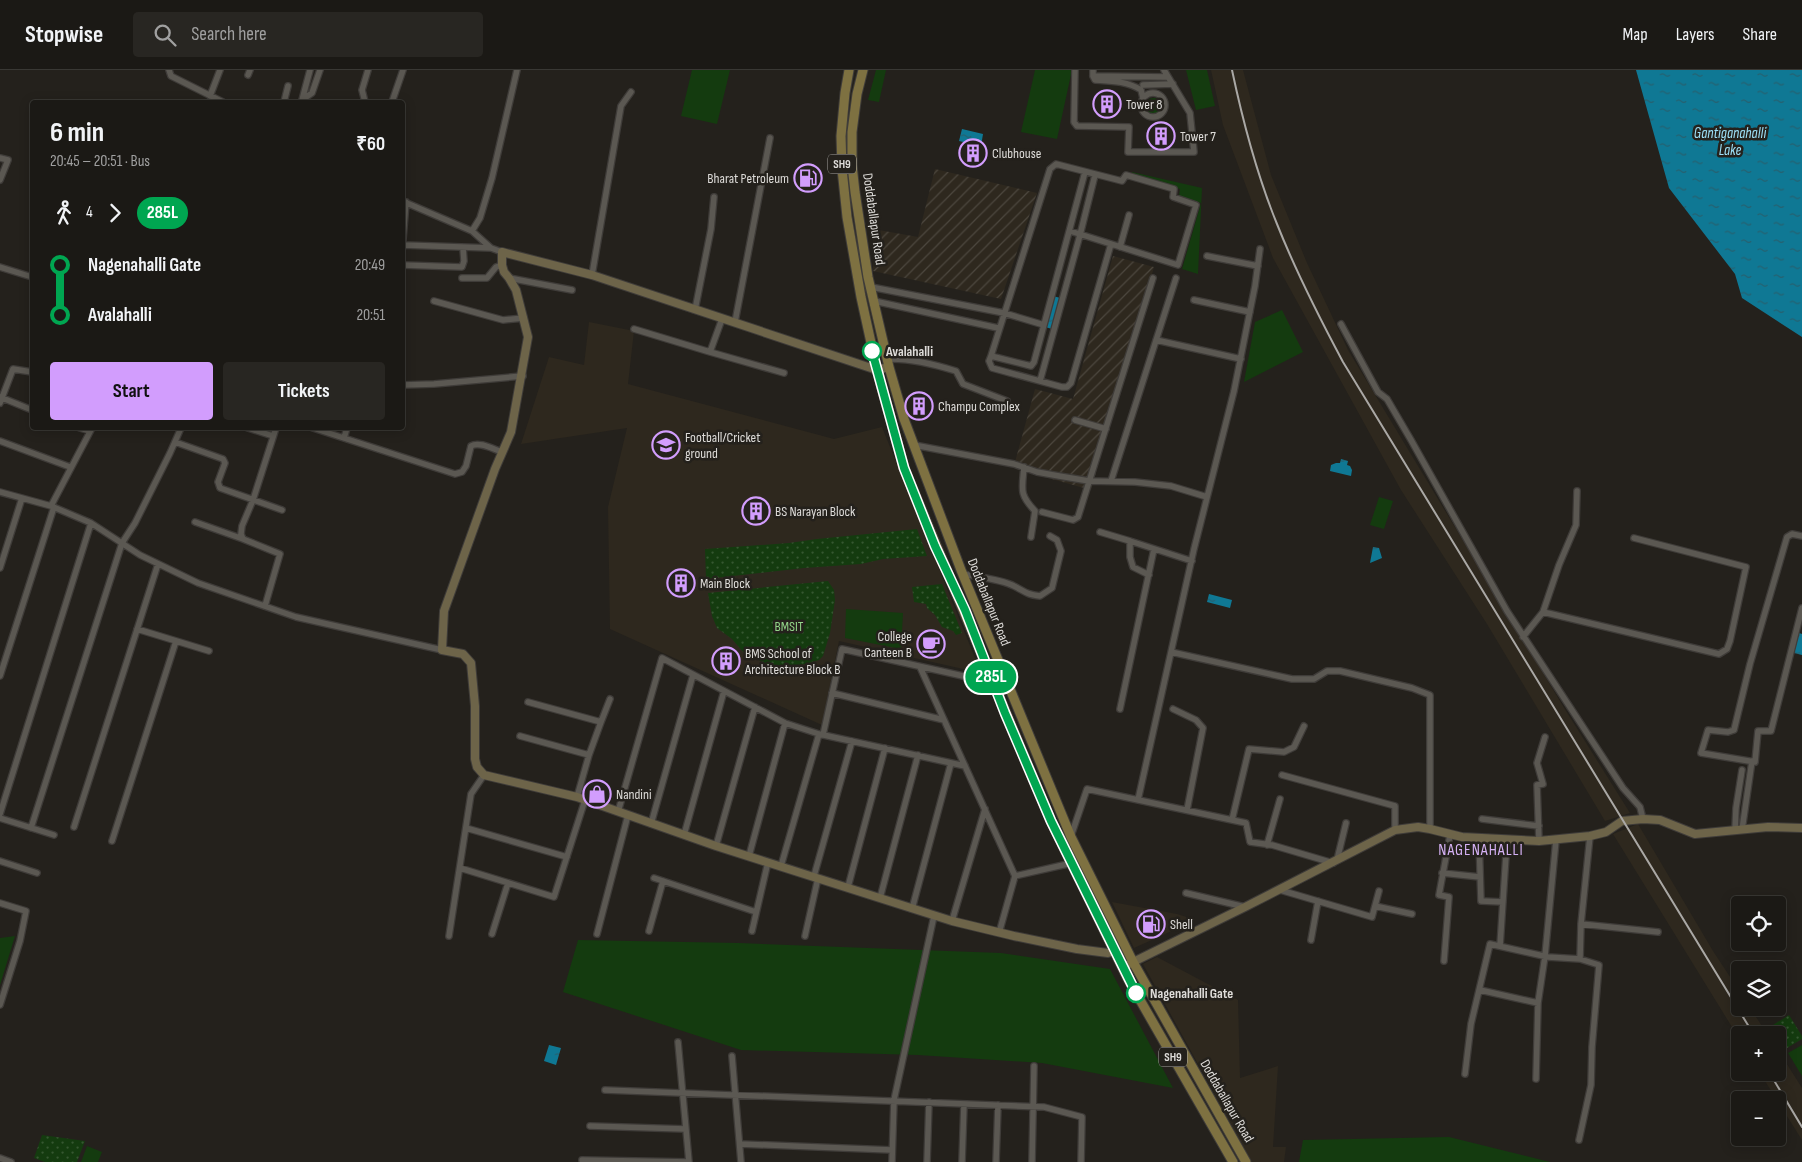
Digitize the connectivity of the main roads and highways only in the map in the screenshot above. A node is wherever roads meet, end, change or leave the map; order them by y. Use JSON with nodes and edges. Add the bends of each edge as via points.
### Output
{"nodes":[{"id":1,"x":849,"y":70,"type":"edge"},
{"id":2,"x":863,"y":70,"type":"edge"},
{"id":3,"x":1125,"y":947,"type":"junction"},
{"id":4,"x":1115,"y":951,"type":"junction"},
{"id":5,"x":1233,"y":1162,"type":"edge"},
{"id":6,"x":1246,"y":1162,"type":"edge"}],
"edges":[{"from":1,"to":4,"type":"main road","name":"Doddaballapur Road","number":"SH9","via":[[841,136],[853,259],[877,370],[904,468],[1051,821]]},
{"from":2,"to":3,"type":"main road","name":"Doddaballapur Road","number":"SH9","via":[[852,132],[852,165],[863,248],[888,363],[914,445],[963,574],[1071,837]]},
{"from":3,"to":4,"type":"main road"},
{"from":3,"to":6,"type":"main road","name":"Doddaballapur Road","number":"SH9"},
{"from":4,"to":5,"type":"main road","name":"Doddaballapur Road","number":"SH9"}]}
